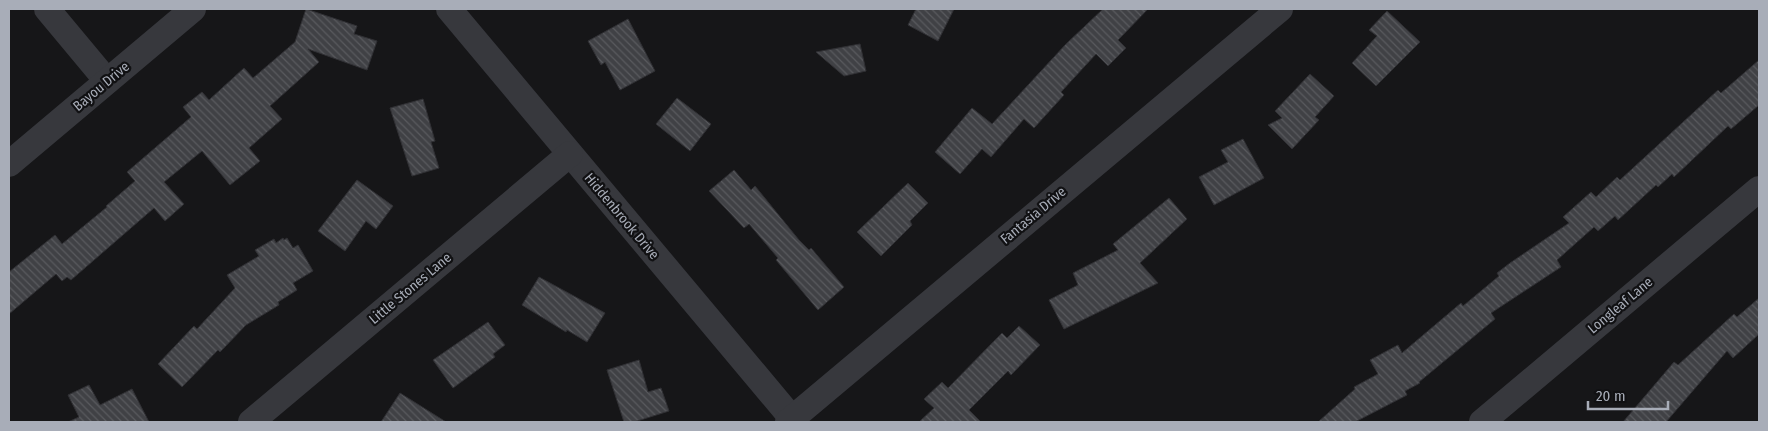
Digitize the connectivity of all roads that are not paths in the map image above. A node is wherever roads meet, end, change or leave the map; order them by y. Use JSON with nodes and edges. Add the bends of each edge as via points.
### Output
{"nodes":[{"id":1,"x":47,"y":9,"type":"edge"},
{"id":2,"x":194,"y":9,"type":"edge"},
{"id":3,"x":449,"y":9,"type":"edge"},
{"id":4,"x":1280,"y":9,"type":"edge"},
{"id":5,"x":107,"y":81,"type":"junction"},
{"id":6,"x":570,"y":154,"type":"junction"},
{"id":7,"x":9,"y":164,"type":"edge"},
{"id":8,"x":1759,"y":189,"type":"edge"},
{"id":9,"x":792,"y":421,"type":"edge"},
{"id":10,"x":251,"y":422,"type":"edge"},
{"id":11,"x":1482,"y":422,"type":"edge"}],
"edges":[{"from":1,"to":5,"type":"street"},
{"from":2,"to":5,"type":"street","name":"Bayou Drive"},
{"from":3,"to":6,"type":"street","name":"Hiddenbrook Drive"},
{"from":4,"to":9,"type":"street","name":"Fantasia Drive"},
{"from":5,"to":7,"type":"street","name":"Bayou Drive"},
{"from":6,"to":9,"type":"street","name":"Hiddenbrook Drive"},
{"from":6,"to":10,"type":"street","name":"Little Stones Lane"},
{"from":8,"to":11,"type":"street","name":"Longleaf Lane"}]}
